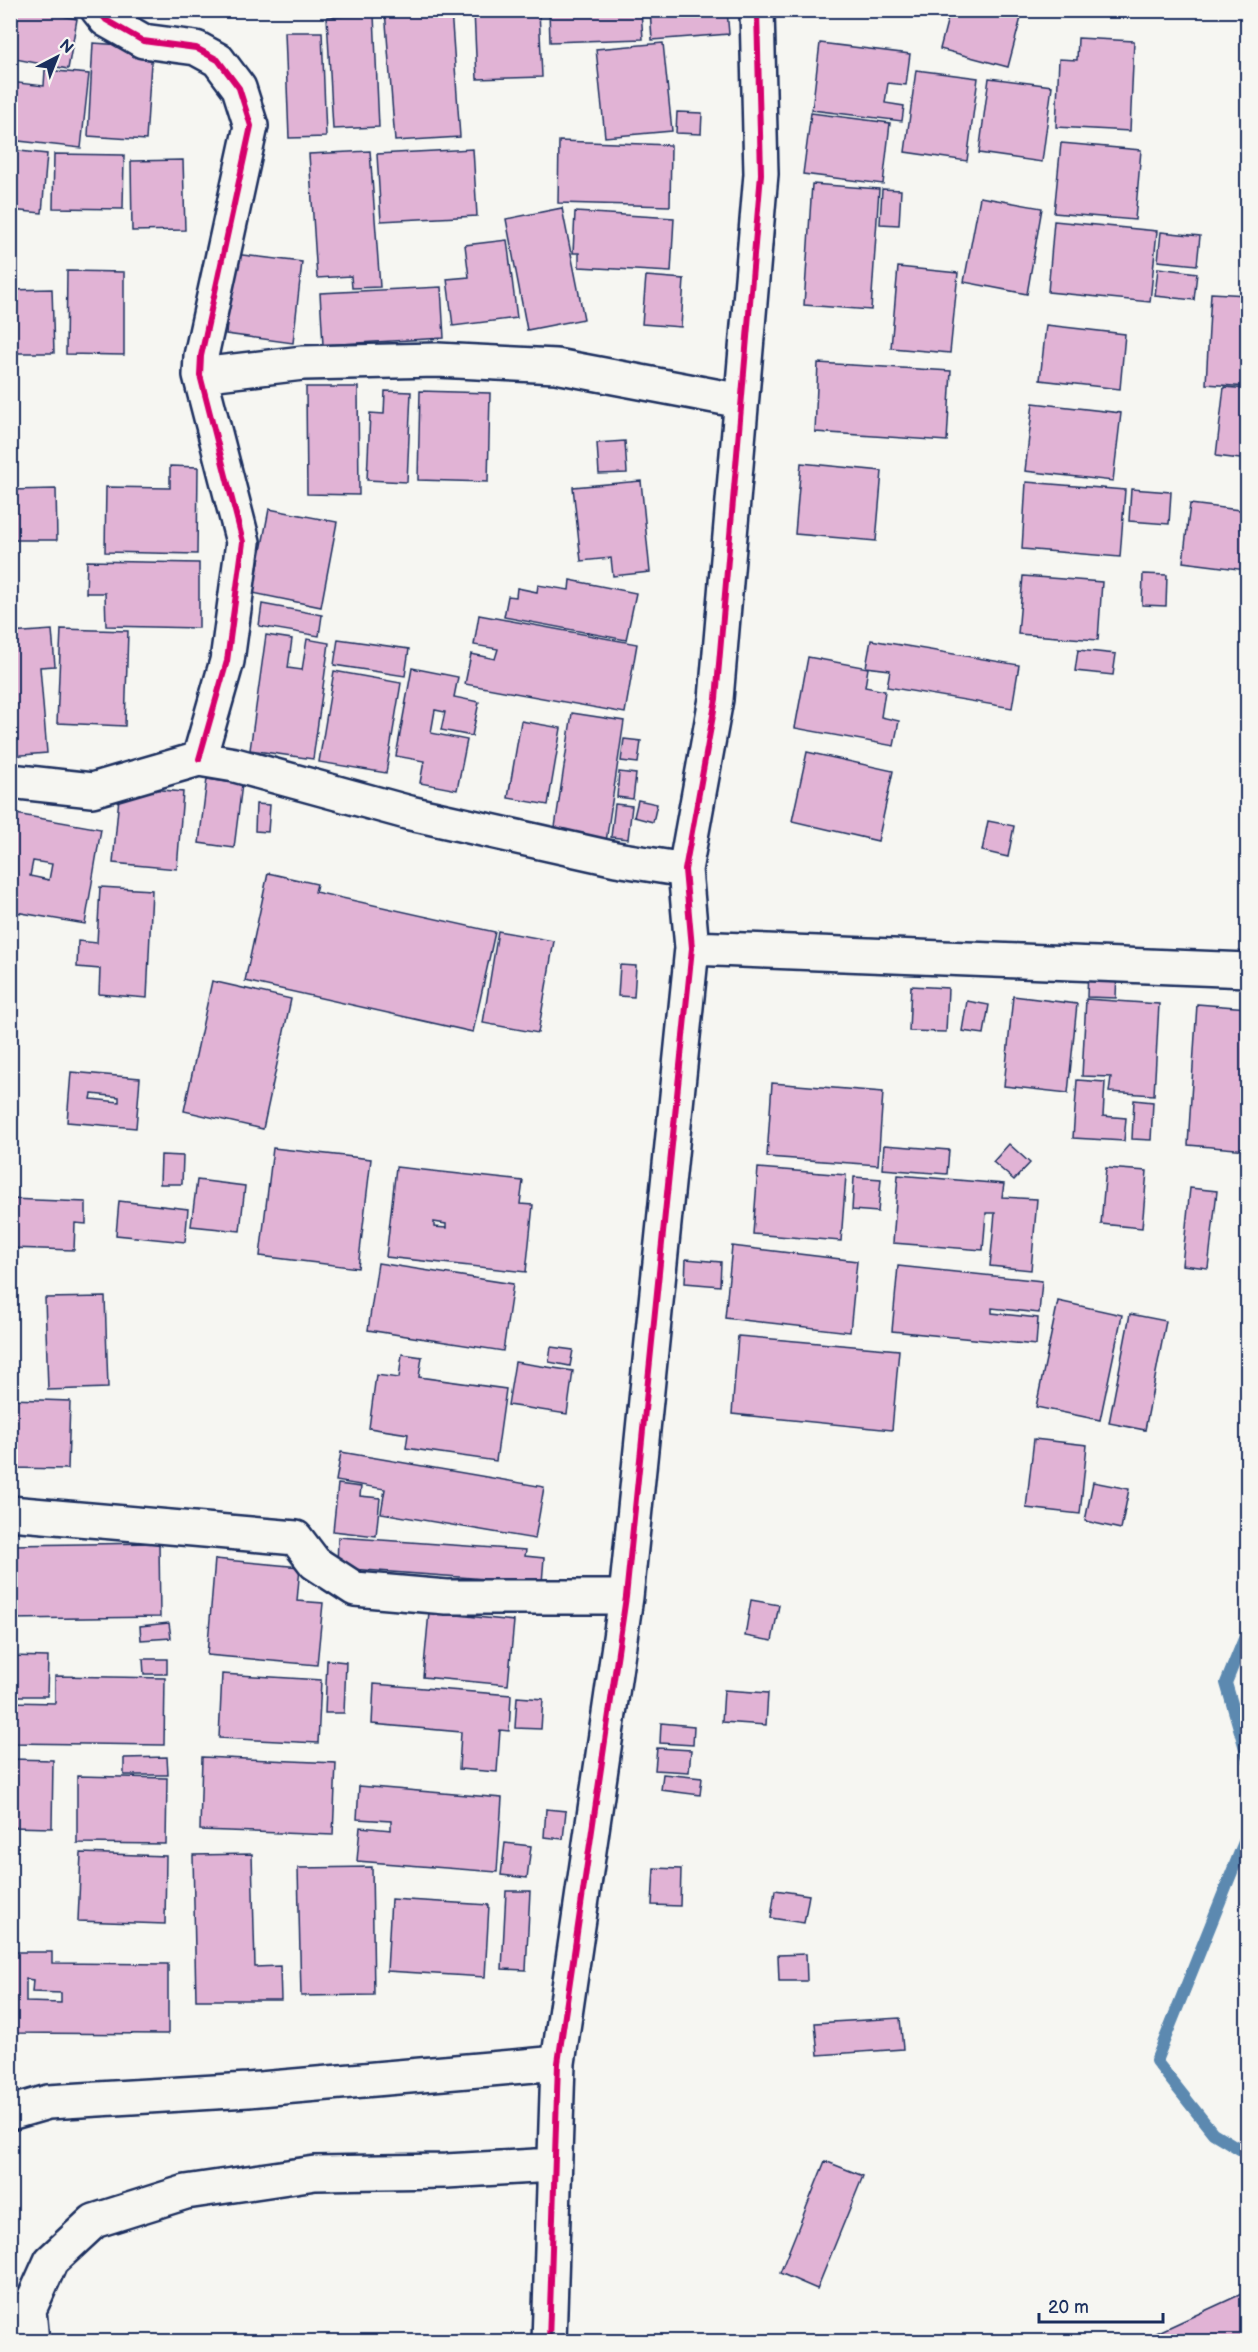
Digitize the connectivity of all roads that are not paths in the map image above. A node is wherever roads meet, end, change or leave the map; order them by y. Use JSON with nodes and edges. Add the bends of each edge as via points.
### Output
{"nodes":[{"id":1,"x":98,"y":10,"type":"edge"},
{"id":2,"x":757,"y":10,"type":"edge"},
{"id":3,"x":200,"y":375,"type":"junction"},
{"id":4,"x":741,"y":401,"type":"junction"},
{"id":5,"x":199,"y":759,"type":"junction"},
{"id":6,"x":10,"y":781,"type":"edge"},
{"id":7,"x":685,"y":870,"type":"junction"},
{"id":8,"x":692,"y":948,"type":"junction"},
{"id":9,"x":1248,"y":970,"type":"edge"},
{"id":10,"x":10,"y":1513,"type":"edge"},
{"id":11,"x":626,"y":1597,"type":"junction"},
{"id":12,"x":558,"y":2063,"type":"junction"},
{"id":13,"x":10,"y":2113,"type":"edge"},
{"id":14,"x":554,"y":2164,"type":"junction"},
{"id":15,"x":32,"y":2342,"type":"edge"},
{"id":16,"x":549,"y":2342,"type":"edge"}],
"edges":[{"from":1,"to":3,"type":"street","via":[[106,20],[142,41],[196,48],[218,60],[239,88],[251,126]]},
{"from":2,"to":4,"type":"street","via":[[761,174]]},
{"from":3,"to":4,"type":"street","via":[[303,363],[437,360],[556,366]]},
{"from":3,"to":5,"type":"street","via":[[243,542],[227,662]]},
{"from":4,"to":7,"type":"street","via":[[717,699]]},
{"from":5,"to":6,"type":"street","via":[[92,790]]},
{"from":5,"to":7,"type":"street","via":[[235,765],[410,813],[616,859]]},
{"from":7,"to":8,"type":"street"},
{"from":8,"to":9,"type":"street"},
{"from":8,"to":11,"type":"street"},
{"from":10,"to":11,"type":"street","via":[[296,1538],[315,1563],[355,1589],[446,1597]]},
{"from":11,"to":12,"type":"street"},
{"from":12,"to":13,"type":"street","via":[[248,2090],[48,2102]]},
{"from":12,"to":14,"type":"street"},
{"from":14,"to":15,"type":"street","via":[[315,2173],[186,2192],[94,2221],[51,2261],[29,2310]]},
{"from":14,"to":16,"type":"street"}]}
